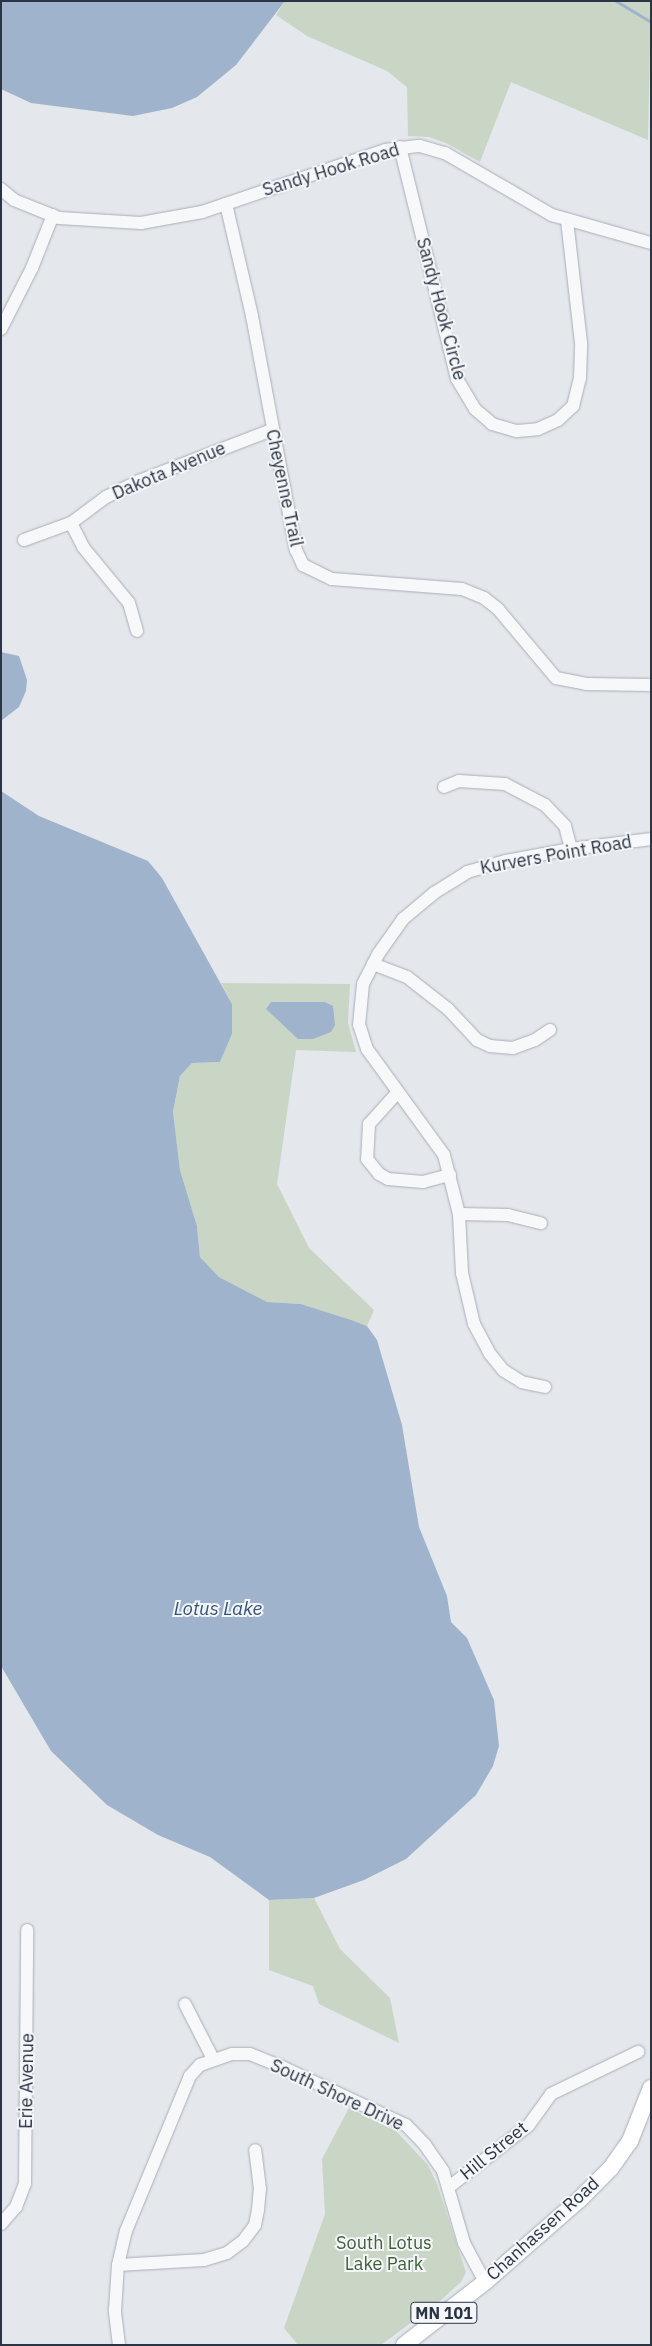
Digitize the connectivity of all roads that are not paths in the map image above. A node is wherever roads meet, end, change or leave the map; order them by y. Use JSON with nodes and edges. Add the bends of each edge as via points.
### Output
{"nodes":[{"id":1,"x":400,"y":147,"type":"junction"},
{"id":2,"x":1,"y":189,"type":"edge"},
{"id":3,"x":226,"y":204,"type":"junction"},
{"id":4,"x":53,"y":216,"type":"junction"},
{"id":5,"x":567,"y":220,"type":"junction"},
{"id":6,"x":651,"y":243,"type":"edge"},
{"id":7,"x":1,"y":329,"type":"edge"},
{"id":8,"x":272,"y":430,"type":"junction"},
{"id":9,"x":71,"y":523,"type":"junction"},
{"id":10,"x":24,"y":540,"type":"dead end"},
{"id":11,"x":137,"y":631,"type":"dead end"},
{"id":12,"x":651,"y":685,"type":"edge"},
{"id":13,"x":444,"y":787,"type":"dead end"},
{"id":14,"x":651,"y":839,"type":"edge"},
{"id":15,"x":571,"y":849,"type":"junction"},
{"id":16,"x":373,"y":964,"type":"junction"},
{"id":17,"x":550,"y":1030,"type":"dead end"},
{"id":18,"x":397,"y":1093,"type":"junction"},
{"id":19,"x":450,"y":1175,"type":"junction"},
{"id":20,"x":459,"y":1214,"type":"junction"},
{"id":21,"x":541,"y":1223,"type":"dead end"},
{"id":22,"x":544,"y":1388,"type":"dead end"},
{"id":23,"x":27,"y":1930,"type":"dead end"},
{"id":24,"x":186,"y":2004,"type":"dead end"},
{"id":25,"x":638,"y":2052,"type":"dead end"},
{"id":26,"x":213,"y":2059,"type":"junction"},
{"id":27,"x":651,"y":2088,"type":"edge"},
{"id":28,"x":255,"y":2150,"type":"dead end"},
{"id":29,"x":449,"y":2187,"type":"junction"},
{"id":30,"x":1,"y":2224,"type":"edge"},
{"id":31,"x":118,"y":2265,"type":"junction"},
{"id":32,"x":485,"y":2282,"type":"junction"},
{"id":33,"x":119,"y":2345,"type":"edge"},
{"id":34,"x":404,"y":2345,"type":"edge"}],
"edges":[{"from":1,"to":3,"type":"street","name":"Sandy Hook Road"},
{"from":1,"to":5,"type":"street","name":"Sandy Hook Road","via":[[420,146],[445,154],[552,215]]},
{"from":1,"to":5,"type":"street","name":"Sandy Hook Circle","via":[[457,379],[475,409],[492,424],[517,431],[538,429],[558,420],[573,406],[578,394],[580,343]]},
{"from":2,"to":4,"type":"street","name":"Sandy Hook Road","via":[[14,200]]},
{"from":3,"to":4,"type":"street","name":"Sandy Hook Road","via":[[141,224]]},
{"from":3,"to":8,"type":"street","name":"Cheyenne Trail","via":[[252,316]]},
{"from":4,"to":7,"type":"street","via":[[32,268]]},
{"from":5,"to":6,"type":"street","name":"Sandy Hook Road"},
{"from":8,"to":9,"type":"street","name":"Dakota Avenue","via":[[139,481],[106,497]]},
{"from":8,"to":12,"type":"street","name":"Cheyenne Trail","via":[[296,550],[303,565],[332,579],[462,588],[484,598],[498,610],[556,678],[586,684]]},
{"from":9,"to":10,"type":"street","name":"Dakota Avenue"},
{"from":9,"to":11,"type":"street","via":[[83,547],[129,603]]},
{"from":13,"to":15,"type":"street","via":[[459,781],[505,784],[545,805],[565,826]]},
{"from":14,"to":15,"type":"street","name":"Kurvers Point Road"},
{"from":15,"to":16,"type":"street","name":"Kurvers Point Road","via":[[467,872],[434,893],[403,919]]},
{"from":16,"to":17,"type":"street","via":[[407,977],[448,1009],[478,1040],[490,1046],[513,1048],[536,1040]]},
{"from":16,"to":18,"type":"street","name":"Kurvers Point Road","via":[[363,984],[359,1025],[367,1049]]},
{"from":18,"to":19,"type":"street","name":"Kurvers Point Road","via":[[444,1155]]},
{"from":18,"to":19,"type":"street","via":[[368,1124],[367,1159],[388,1179],[423,1182]]},
{"from":19,"to":20,"type":"street","name":"Kurvers Point Road"},
{"from":20,"to":21,"type":"street","via":[[508,1216]]},
{"from":20,"to":22,"type":"street","name":"Kurvers Point Road","via":[[462,1273],[474,1324],[503,1370],[522,1382]]},
{"from":23,"to":30,"type":"street","name":"Erie Avenue","via":[[25,2184],[16,2207]]},
{"from":24,"to":26,"type":"street"},
{"from":25,"to":29,"type":"street","name":"Hill Street","via":[[551,2094],[528,2126]]},
{"from":26,"to":29,"type":"street","name":"South Shore Drive","via":[[250,2054],[384,2113],[406,2125],[425,2145]]},
{"from":26,"to":31,"type":"street","name":"South Shore Drive","via":[[200,2065],[183,2088],[126,2232]]},
{"from":27,"to":32,"type":"main road","name":"Chanhassen Road","number":"MN 101","via":[[630,2141],[611,2168],[580,2200]]},
{"from":28,"to":31,"type":"street","via":[[260,2189],[258,2210],[255,2225],[243,2241],[204,2260]]},
{"from":29,"to":32,"type":"street","name":"South Shore Drive","via":[[464,2243]]},
{"from":31,"to":33,"type":"street","name":"South Shore Drive","via":[[116,2310]]},
{"from":32,"to":34,"type":"main road","name":"Chanhassen Road","number":"MN 101"}]}
